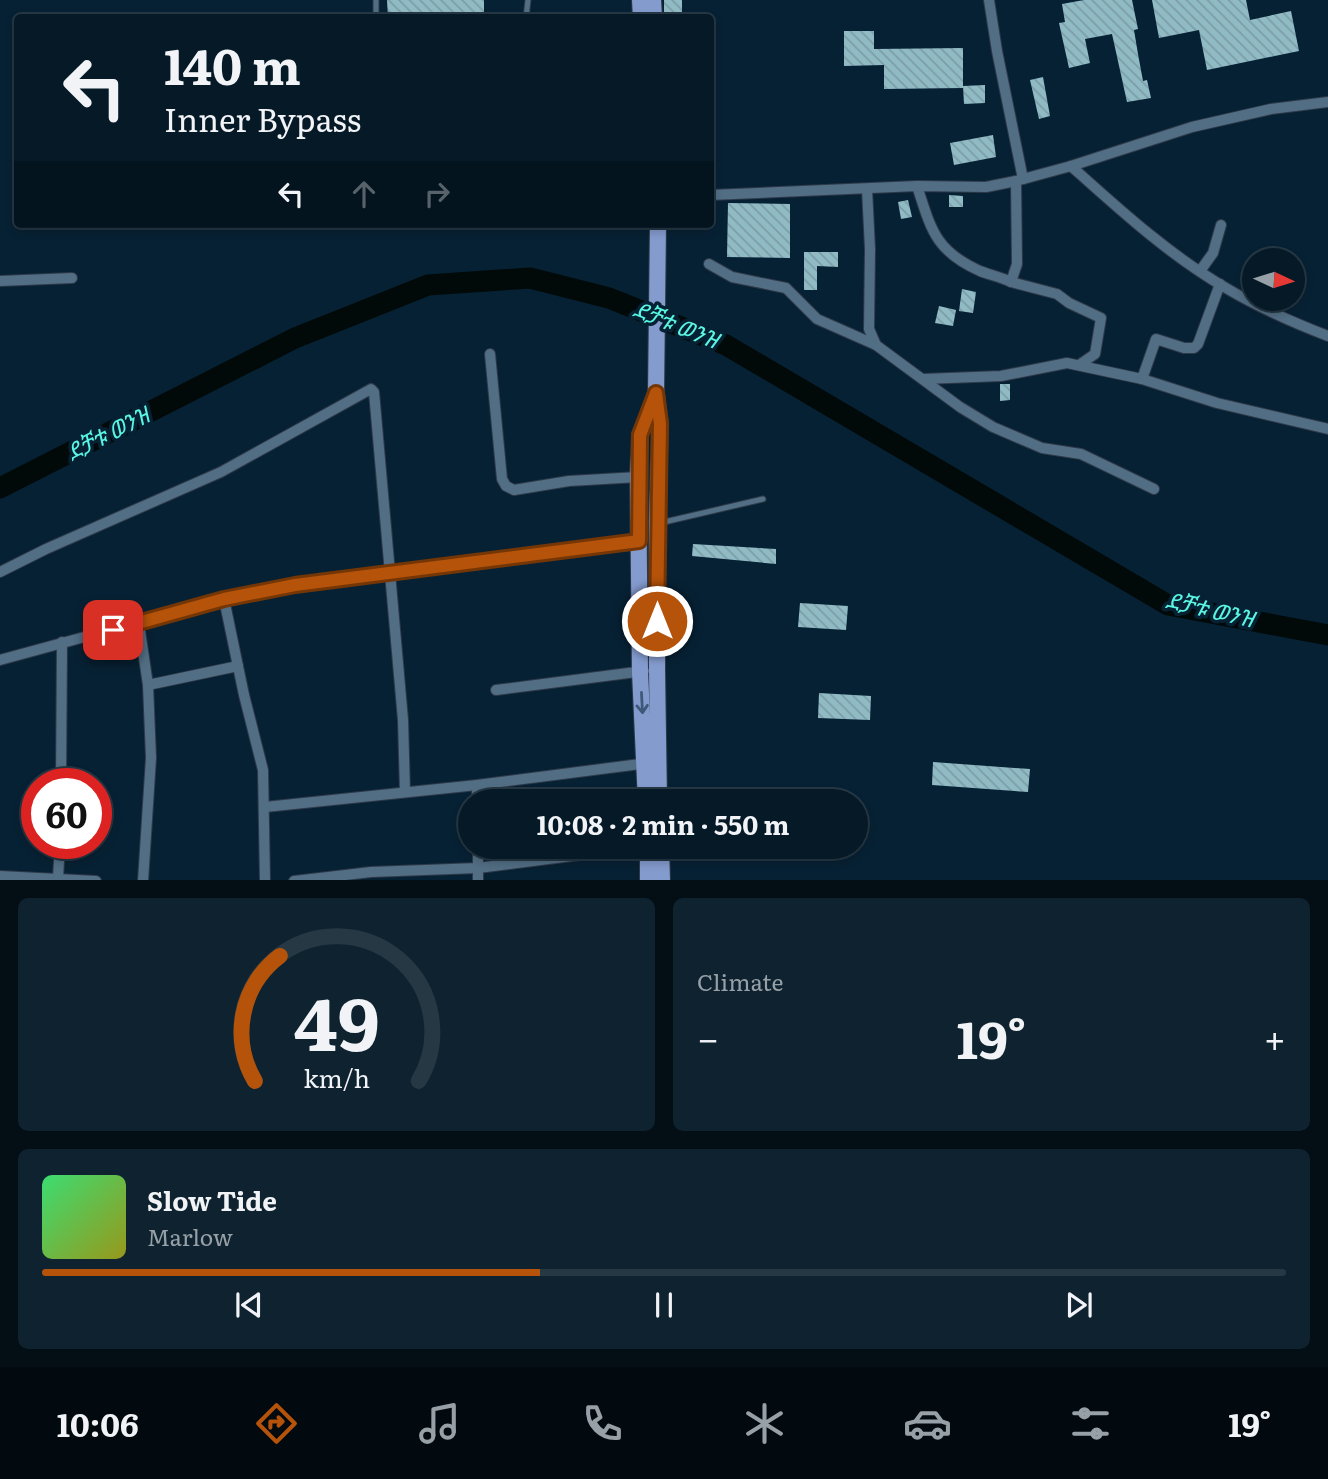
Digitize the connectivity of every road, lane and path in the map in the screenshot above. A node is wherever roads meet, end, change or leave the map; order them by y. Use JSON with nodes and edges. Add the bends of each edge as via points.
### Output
{"nodes":[{"id":1,"x":989,"y":0,"type":"edge"},
{"id":2,"x":1328,"y":102,"type":"edge"},
{"id":3,"x":1071,"y":166,"type":"junction"},
{"id":4,"x":1019,"y":180,"type":"junction"},
{"id":5,"x":916,"y":186,"type":"junction"},
{"id":6,"x":867,"y":189,"type":"junction"},
{"id":7,"x":714,"y":195,"type":"edge"},
{"id":8,"x":1221,"y":226,"type":"dead end"},
{"id":9,"x":658,"y":228,"type":"edge"},
{"id":10,"x":709,"y":264,"type":"dead end"},
{"id":11,"x":1200,"y":271,"type":"junction"},
{"id":12,"x":72,"y":278,"type":"dead end"},
{"id":13,"x":0,"y":281,"type":"edge"},
{"id":14,"x":1012,"y":282,"type":"junction"},
{"id":15,"x":1220,"y":284,"type":"junction"},
{"id":16,"x":869,"y":322,"type":"junction"},
{"id":17,"x":851,"y":334,"type":"junction"},
{"id":18,"x":1328,"y":336,"type":"edge"},
{"id":19,"x":876,"y":345,"type":"junction"},
{"id":20,"x":490,"y":354,"type":"dead end"},
{"id":21,"x":1079,"y":365,"type":"junction"},
{"id":22,"x":923,"y":379,"type":"junction"},
{"id":23,"x":1142,"y":379,"type":"junction"},
{"id":24,"x":656,"y":393,"type":"junction"},
{"id":25,"x":1328,"y":429,"type":"edge"},
{"id":26,"x":638,"y":477,"type":"junction"},
{"id":27,"x":1154,"y":489,"type":"dead end"},
{"id":28,"x":763,"y":499,"type":"dead end"},
{"id":29,"x":657,"y":523,"type":"junction"},
{"id":30,"x":639,"y":541,"type":"junction"},
{"id":31,"x":0,"y":572,"type":"edge"},
{"id":32,"x":389,"y":572,"type":"junction"},
{"id":33,"x":224,"y":599,"type":"junction"},
{"id":34,"x":139,"y":624,"type":"junction"},
{"id":35,"x":62,"y":642,"type":"junction"},
{"id":36,"x":0,"y":660,"type":"edge"},
{"id":37,"x":238,"y":667,"type":"junction"},
{"id":38,"x":649,"y":671,"type":"junction"},
{"id":39,"x":148,"y":685,"type":"junction"},
{"id":40,"x":496,"y":690,"type":"dead end"},
{"id":41,"x":652,"y":763,"type":"junction"},
{"id":42,"x":61,"y":768,"type":"edge"},
{"id":43,"x":477,"y":785,"type":"junction"},
{"id":44,"x":477,"y":789,"type":"edge"},
{"id":45,"x":648,"y":789,"type":"edge"},
{"id":46,"x":657,"y":789,"type":"edge"},
{"id":47,"x":405,"y":792,"type":"junction"},
{"id":48,"x":265,"y":807,"type":"junction"},
{"id":49,"x":59,"y":859,"type":"edge"},
{"id":50,"x":478,"y":859,"type":"edge"},
{"id":51,"x":548,"y":859,"type":"edge"},
{"id":52,"x":648,"y":859,"type":"edge"},
{"id":53,"x":661,"y":859,"type":"edge"},
{"id":54,"x":478,"y":868,"type":"junction"},
{"id":55,"x":0,"y":876,"type":"edge"},
{"id":56,"x":58,"y":878,"type":"junction"},
{"id":57,"x":96,"y":880,"type":"edge"},
{"id":58,"x":143,"y":880,"type":"edge"},
{"id":59,"x":265,"y":880,"type":"edge"},
{"id":60,"x":294,"y":880,"type":"edge"},
{"id":61,"x":478,"y":880,"type":"edge"},
{"id":62,"x":648,"y":880,"type":"edge"},
{"id":63,"x":662,"y":880,"type":"edge"}],
"edges":[{"from":1,"to":4,"type":"street"},
{"from":2,"to":3,"type":"street","via":[[1192,127]]},
{"from":3,"to":4,"type":"street"},
{"from":3,"to":11,"type":"street"},
{"from":4,"to":5,"type":"street","via":[[986,187]]},
{"from":4,"to":14,"type":"street","via":[[1017,264]]},
{"from":5,"to":6,"type":"street"},
{"from":5,"to":14,"type":"street","via":[[932,230],[945,250]]},
{"from":6,"to":7,"type":"street"},
{"from":6,"to":16,"type":"street"},
{"from":8,"to":11,"type":"street","via":[[1213,253]]},
{"from":9,"to":24,"type":"main road"},
{"from":10,"to":17,"type":"street","via":[[732,277],[786,288],[817,319]]},
{"from":11,"to":15,"type":"street"},
{"from":12,"to":13,"type":"street"},
{"from":14,"to":21,"type":"street","via":[[1057,294],[1101,318],[1095,354]]},
{"from":15,"to":18,"type":"street"},
{"from":15,"to":23,"type":"street","via":[[1198,344],[1184,348],[1156,339]]},
{"from":16,"to":17,"type":"street"},
{"from":16,"to":19,"type":"street"},
{"from":17,"to":19,"type":"street"},
{"from":19,"to":22,"type":"street"},
{"from":20,"to":26,"type":"street","via":[[506,486],[514,490]]},
{"from":21,"to":22,"type":"street","via":[[1067,363],[973,379]]},
{"from":21,"to":23,"type":"street"},
{"from":22,"to":27,"type":"street","via":[[993,427],[1042,448],[1081,454]]},
{"from":23,"to":25,"type":"street","via":[[1217,403]]},
{"from":24,"to":26,"type":"main road","via":[[640,435]]},
{"from":24,"to":29,"type":"main road","via":[[660,424]]},
{"from":26,"to":30,"type":"main road"},
{"from":28,"to":29,"type":"lane"},
{"from":29,"to":38,"type":"main road"},
{"from":30,"to":32,"type":"street"},
{"from":30,"to":38,"type":"main road"},
{"from":31,"to":32,"type":"street","via":[[221,472],[371,390]]},
{"from":32,"to":33,"type":"street"},
{"from":32,"to":47,"type":"street"},
{"from":33,"to":34,"type":"street"},
{"from":33,"to":37,"type":"street"},
{"from":34,"to":35,"type":"street"},
{"from":34,"to":39,"type":"street"},
{"from":35,"to":36,"type":"street"},
{"from":35,"to":42,"type":"street"},
{"from":37,"to":39,"type":"street"},
{"from":37,"to":48,"type":"street","via":[[263,770]]},
{"from":38,"to":40,"type":"street"},
{"from":38,"to":41,"type":"main road"},
{"from":39,"to":58,"type":"street","via":[[151,758]]},
{"from":41,"to":43,"type":"street"},
{"from":41,"to":45,"type":"main road"},
{"from":41,"to":46,"type":"main road"},
{"from":43,"to":44,"type":"street"},
{"from":43,"to":47,"type":"street"},
{"from":47,"to":48,"type":"street"},
{"from":48,"to":59,"type":"street"},
{"from":49,"to":56,"type":"street"},
{"from":50,"to":54,"type":"street"},
{"from":51,"to":54,"type":"street"},
{"from":52,"to":62,"type":"main road"},
{"from":53,"to":63,"type":"main road"},
{"from":54,"to":60,"type":"street"},
{"from":54,"to":61,"type":"street"},
{"from":55,"to":56,"type":"street"},
{"from":56,"to":57,"type":"street"}]}
